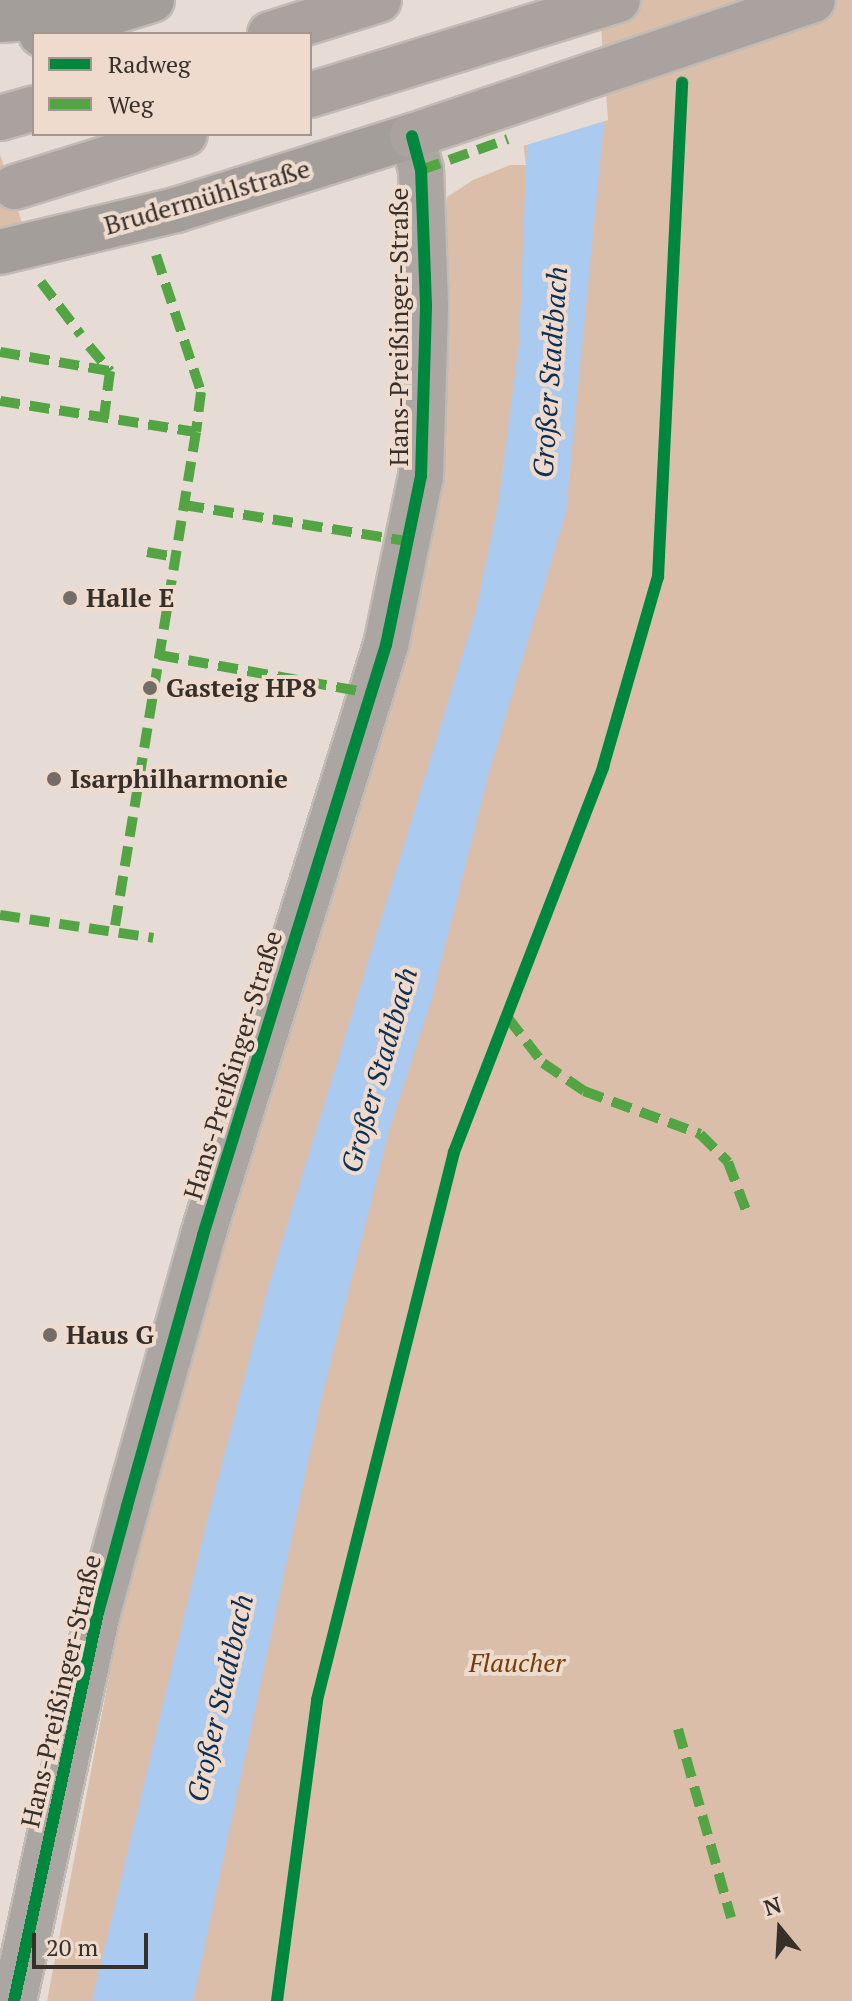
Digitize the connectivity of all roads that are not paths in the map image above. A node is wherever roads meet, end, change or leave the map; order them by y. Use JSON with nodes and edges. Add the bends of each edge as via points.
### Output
{"nodes":[{"id":1,"x":152,"y":0,"type":"edge"},
{"id":2,"x":379,"y":0,"type":"edge"},
{"id":3,"x":813,"y":0,"type":"edge"},
{"id":4,"x":610,"y":2,"type":"edge"},
{"id":5,"x":111,"y":13,"type":"junction"},
{"id":6,"x":0,"y":20,"type":"edge"},
{"id":7,"x":48,"y":32,"type":"edge"},
{"id":8,"x":276,"y":32,"type":"edge"},
{"id":9,"x":32,"y":37,"type":"edge"},
{"id":10,"x":0,"y":46,"type":"edge"},
{"id":11,"x":312,"y":94,"type":"edge"},
{"id":12,"x":32,"y":109,"type":"edge"},
{"id":13,"x":0,"y":118,"type":"edge"},
{"id":14,"x":179,"y":136,"type":"edge"},
{"id":15,"x":412,"y":136,"type":"junction"},
{"id":16,"x":15,"y":187,"type":"dead end"},
{"id":17,"x":0,"y":252,"type":"edge"},
{"id":18,"x":14,"y":2001,"type":"edge"}],
"edges":[{"from":1,"to":5,"type":"main road"},
{"from":2,"to":8,"type":"highway"},
{"from":3,"to":15,"type":"highway"},
{"from":4,"to":11,"type":"highway"},
{"from":5,"to":6,"type":"main road"},
{"from":5,"to":7,"type":"main road"},
{"from":9,"to":10,"type":"main road"},
{"from":12,"to":13,"type":"highway"},
{"from":14,"to":16,"type":"highway"},
{"from":15,"to":17,"type":"main road","name":"Brudermühlstraße","via":[[176,210]]},
{"from":15,"to":18,"type":"street","name":"Hans-Preißinger-Straße","via":[[421,170],[426,305],[421,476],[386,645],[203,1235],[127,1506]]}]}
